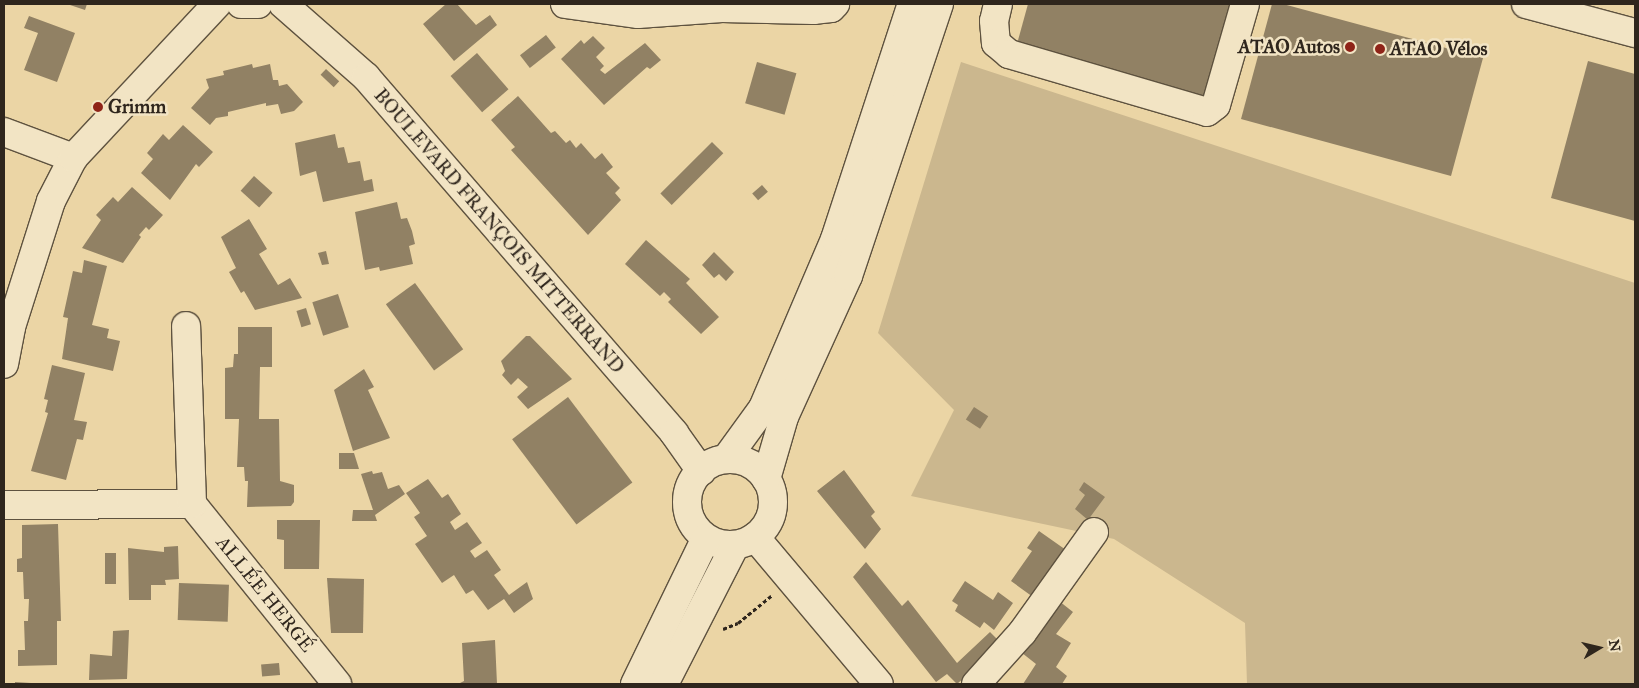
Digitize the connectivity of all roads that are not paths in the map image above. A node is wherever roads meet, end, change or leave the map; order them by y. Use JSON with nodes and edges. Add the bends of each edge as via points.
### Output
{"nodes":[{"id":1,"x":217,"y":4,"type":"edge"},
{"id":2,"x":241,"y":4,"type":"edge"},
{"id":3,"x":258,"y":4,"type":"edge"},
{"id":4,"x":283,"y":4,"type":"edge"},
{"id":5,"x":565,"y":4,"type":"edge"},
{"id":6,"x":835,"y":4,"type":"edge"},
{"id":7,"x":912,"y":4,"type":"edge"},
{"id":8,"x":939,"y":4,"type":"edge"},
{"id":9,"x":998,"y":4,"type":"edge"},
{"id":10,"x":1244,"y":4,"type":"edge"},
{"id":11,"x":1526,"y":4,"type":"edge"},
{"id":12,"x":1635,"y":33,"type":"edge"},
{"id":13,"x":4,"y":132,"type":"edge"},
{"id":14,"x":73,"y":158,"type":"junction"},
{"id":15,"x":186,"y":326,"type":"dead end"},
{"id":16,"x":4,"y":364,"type":"edge"},
{"id":17,"x":726,"y":459,"type":"junction"},
{"id":18,"x":701,"y":471,"type":"junction"},
{"id":19,"x":766,"y":479,"type":"junction"},
{"id":20,"x":192,"y":504,"type":"junction"},
{"id":21,"x":4,"y":505,"type":"edge"},
{"id":22,"x":1094,"y":532,"type":"dead end"},
{"id":23,"x":706,"y":538,"type":"junction"},
{"id":24,"x":745,"y":541,"type":"junction"},
{"id":25,"x":337,"y":684,"type":"edge"},
{"id":26,"x":635,"y":684,"type":"edge"},
{"id":27,"x":664,"y":684,"type":"edge"},
{"id":28,"x":879,"y":684,"type":"edge"},
{"id":29,"x":976,"y":684,"type":"edge"}],
"edges":[{"from":1,"to":14,"type":"street"},
{"from":2,"to":3,"type":"street"},
{"from":4,"to":18,"type":"street","name":"BOULEVARD FRANÇOIS MITTERRAND","via":[[366,77],[674,433]]},
{"from":5,"to":6,"type":"street","via":[[638,14],[722,8],[813,10],[831,8]]},
{"from":7,"to":17,"type":"street","via":[[836,239],[764,408]]},
{"from":8,"to":19,"type":"street","via":[[848,276],[784,418]]},
{"from":9,"to":10,"type":"street","via":[[994,21],[996,43],[1009,54],[1207,112],[1216,105]]},
{"from":11,"to":12,"type":"street"},
{"from":13,"to":14,"type":"street"},
{"from":14,"to":16,"type":"street","via":[[51,201],[11,327]]},
{"from":15,"to":20,"type":"street"},
{"from":17,"to":18,"type":"street"},
{"from":17,"to":19,"type":"street","via":[[749,463]]},
{"from":18,"to":23,"type":"street","via":[[688,493],[687,506],[690,518]]},
{"from":19,"to":24,"type":"street","via":[[773,504],[771,516]]},
{"from":20,"to":21,"type":"street"},
{"from":20,"to":25,"type":"street","name":"ALLÉE HERGÉ"},
{"from":22,"to":29,"type":"street","via":[[1022,633]]},
{"from":23,"to":24,"type":"street","via":[[720,544]]},
{"from":23,"to":26,"type":"street"},
{"from":24,"to":27,"type":"street"},
{"from":24,"to":28,"type":"street"}]}
